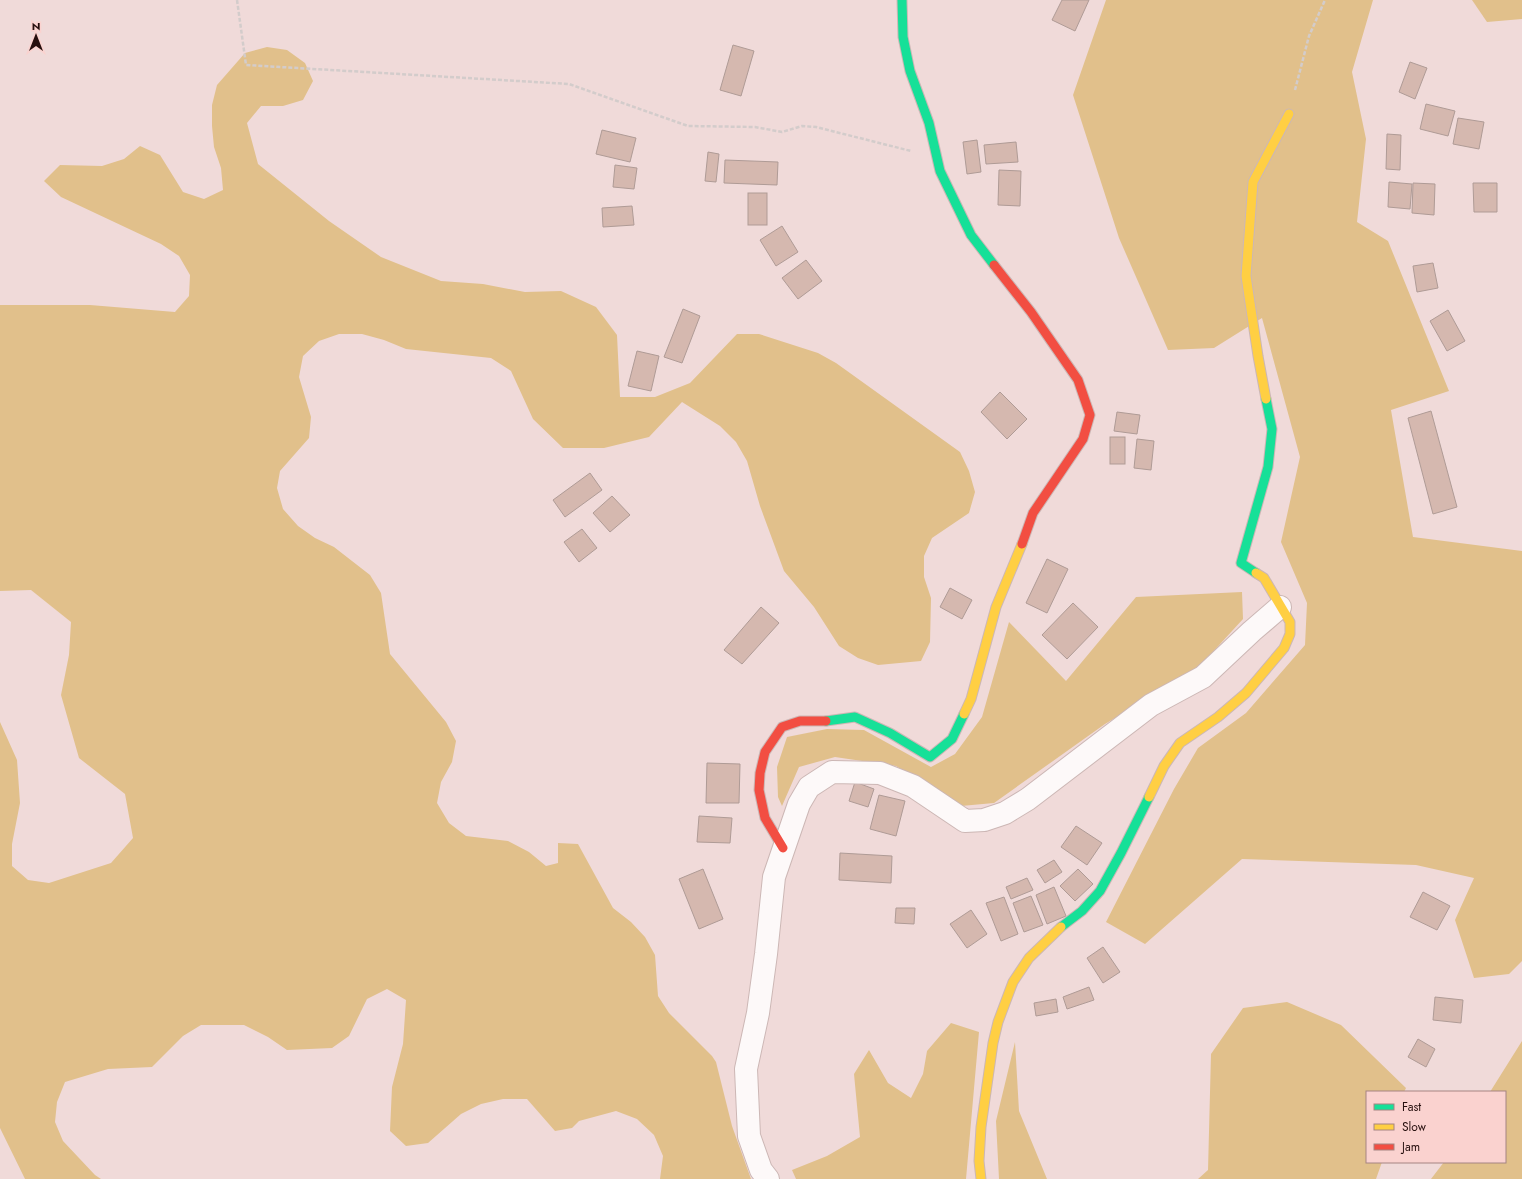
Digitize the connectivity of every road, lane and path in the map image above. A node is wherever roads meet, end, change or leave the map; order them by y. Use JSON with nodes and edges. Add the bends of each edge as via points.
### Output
{"nodes":[{"id":1,"x":237,"y":0,"type":"edge"},
{"id":2,"x":902,"y":0,"type":"edge"},
{"id":3,"x":1325,"y":0,"type":"edge"},
{"id":4,"x":1289,"y":114,"type":"joint"},
{"id":5,"x":940,"y":171,"type":"junction"},
{"id":6,"x":1280,"y":607,"type":"junction"},
{"id":7,"x":783,"y":848,"type":"junction"},
{"id":8,"x":768,"y":1179,"type":"edge"},
{"id":9,"x":981,"y":1179,"type":"edge"}],
"edges":[{"from":1,"to":5,"type":"path","via":[[246,65],[569,84],[688,126],[755,127],[782,132],[802,126],[816,127],[909,150]]},
{"from":2,"to":5,"type":"street","via":[[903,37],[910,71],[929,123]]},
{"from":3,"to":4,"type":"path","via":[[1308,36]]},
{"from":4,"to":6,"type":"street","via":[[1253,182],[1246,276],[1272,429],[1268,467],[1241,563],[1264,578]]},
{"from":5,"to":7,"type":"street","via":[[971,235],[1031,312],[1078,380],[1090,415],[1083,439],[1033,512],[996,608],[970,699],[952,739],[930,757],[890,733],[855,717],[800,721],[782,727],[766,752],[760,773],[759,790],[766,818]]},
{"from":6,"to":7,"type":"street","via":[[1203,677],[1151,705],[1028,799],[1005,812],[984,820],[965,821],[913,786],[880,773],[832,772],[809,787],[799,804]]},
{"from":6,"to":9,"type":"street","via":[[1290,622],[1290,634],[1284,648],[1246,693],[1218,717],[1180,743],[1164,766],[1100,891],[1029,958],[1013,982],[993,1043],[981,1127]]},
{"from":7,"to":8,"type":"street","via":[[774,877],[758,1013],[746,1069],[749,1136],[761,1170]]}]}
